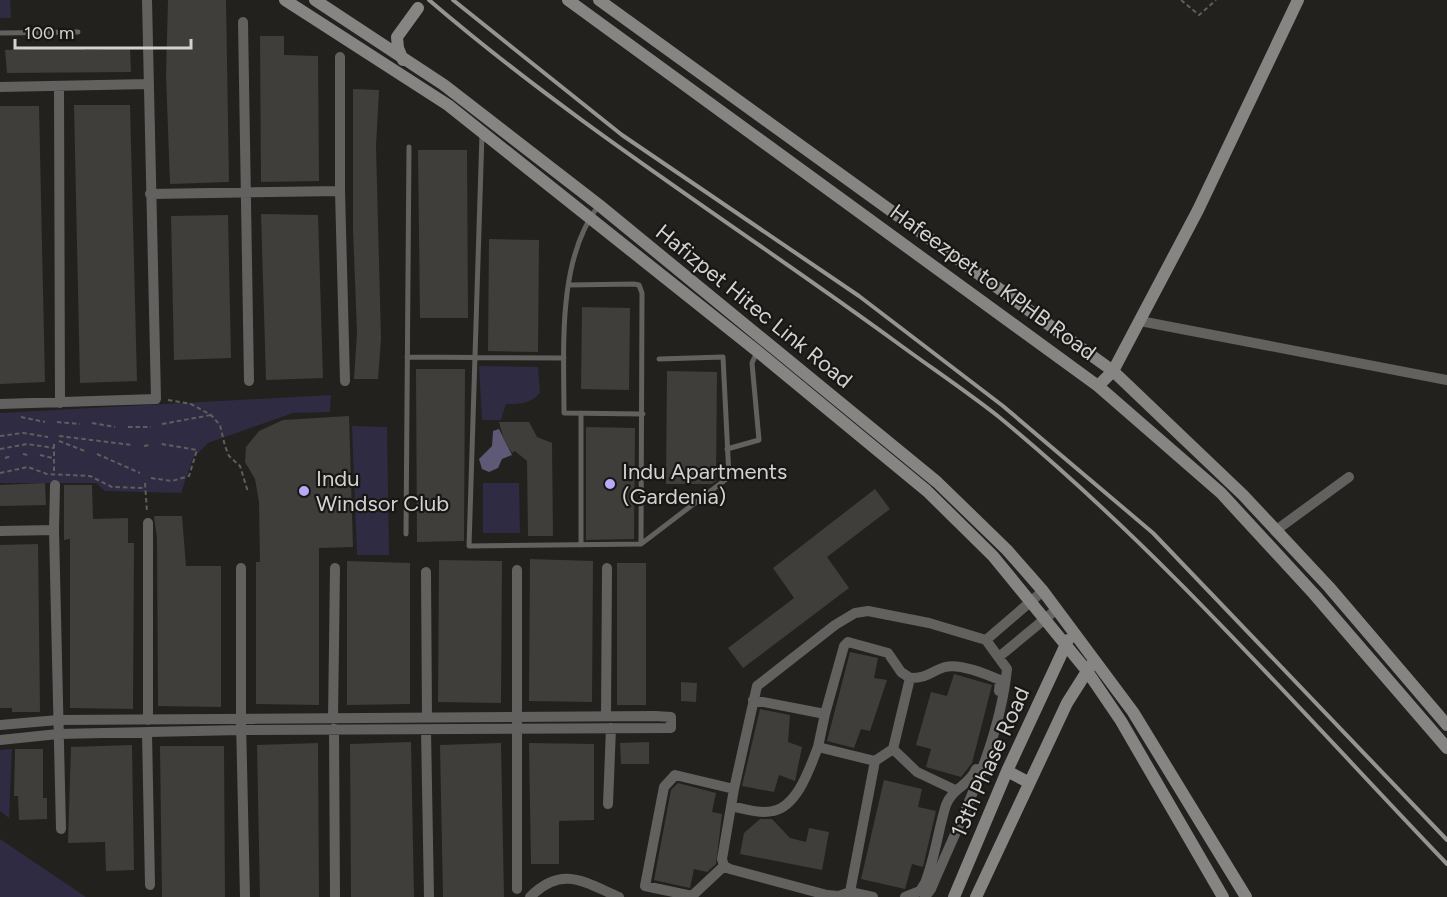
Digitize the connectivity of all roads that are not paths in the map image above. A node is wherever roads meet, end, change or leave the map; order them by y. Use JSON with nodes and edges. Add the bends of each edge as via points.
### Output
{"nodes":[{"id":1,"x":147,"y":0,"type":"edge"},
{"id":2,"x":285,"y":0,"type":"edge"},
{"id":3,"x":315,"y":0,"type":"edge"},
{"id":4,"x":568,"y":0,"type":"edge"},
{"id":5,"x":599,"y":0,"type":"edge"},
{"id":6,"x":1298,"y":0,"type":"edge"},
{"id":7,"x":418,"y":8,"type":"dead end"},
{"id":8,"x":243,"y":22,"type":"dead end"},
{"id":9,"x":78,"y":32,"type":"dead end"},
{"id":10,"x":0,"y":33,"type":"edge"},
{"id":11,"x":340,"y":57,"type":"dead end"},
{"id":12,"x":403,"y":60,"type":"junction"},
{"id":13,"x":149,"y":84,"type":"junction"},
{"id":14,"x":0,"y":87,"type":"edge"},
{"id":15,"x":59,"y":87,"type":"junction"},
{"id":16,"x":482,"y":132,"type":"junction"},
{"id":17,"x":409,"y":147,"type":"dead end"},
{"id":18,"x":340,"y":190,"type":"junction"},
{"id":19,"x":247,"y":191,"type":"junction"},
{"id":20,"x":150,"y":194,"type":"junction"},
{"id":21,"x":599,"y":205,"type":"junction"},
{"id":22,"x":590,"y":217,"type":"junction"},
{"id":23,"x":569,"y":285,"type":"junction"},
{"id":24,"x":1140,"y":321,"type":"junction"},
{"id":25,"x":757,"y":351,"type":"junction"},
{"id":26,"x":477,"y":355,"type":"junction"},
{"id":27,"x":407,"y":357,"type":"junction"},
{"id":28,"x":564,"y":358,"type":"junction"},
{"id":29,"x":659,"y":359,"type":"dead end"},
{"id":30,"x":1113,"y":371,"type":"junction"},
{"id":31,"x":1447,"y":380,"type":"edge"},
{"id":32,"x":249,"y":381,"type":"dead end"},
{"id":33,"x":345,"y":381,"type":"dead end"},
{"id":34,"x":1098,"y":386,"type":"junction"},
{"id":35,"x":60,"y":403,"type":"junction"},
{"id":36,"x":0,"y":404,"type":"edge"},
{"id":37,"x":581,"y":413,"type":"junction"},
{"id":38,"x":643,"y":414,"type":"junction"},
{"id":39,"x":727,"y":449,"type":"junction"},
{"id":40,"x":1349,"y":477,"type":"dead end"},
{"id":41,"x":54,"y":479,"type":"road end"},
{"id":42,"x":148,"y":523,"type":"road end"},
{"id":43,"x":54,"y":530,"type":"junction"},
{"id":44,"x":0,"y":531,"type":"edge"},
{"id":45,"x":1275,"y":531,"type":"junction"},
{"id":46,"x":406,"y":534,"type":"dead end"},
{"id":47,"x":641,"y":544,"type":"junction"},
{"id":48,"x":581,"y":545,"type":"junction"},
{"id":49,"x":607,"y":567,"type":"dead end"},
{"id":50,"x":241,"y":568,"type":"dead end"},
{"id":51,"x":335,"y":568,"type":"dead end"},
{"id":52,"x":517,"y":570,"type":"dead end"},
{"id":53,"x":426,"y":572,"type":"dead end"},
{"id":54,"x":1043,"y":591,"type":"junction"},
{"id":55,"x":1031,"y":602,"type":"junction"},
{"id":56,"x":1058,"y":609,"type":"junction"},
{"id":57,"x":1045,"y":619,"type":"junction"},
{"id":58,"x":1073,"y":630,"type":"junction"},
{"id":59,"x":986,"y":640,"type":"junction"},
{"id":60,"x":1066,"y":644,"type":"junction"},
{"id":61,"x":1000,"y":656,"type":"junction"},
{"id":62,"x":1095,"y":659,"type":"junction"},
{"id":63,"x":1087,"y":670,"type":"junction"},
{"id":64,"x":910,"y":678,"type":"junction"},
{"id":65,"x":753,"y":700,"type":"junction"},
{"id":66,"x":1133,"y":712,"type":"junction"},
{"id":67,"x":825,"y":714,"type":"junction"},
{"id":68,"x":606,"y":716,"type":"junction"},
{"id":69,"x":517,"y":717,"type":"junction"},
{"id":70,"x":58,"y":720,"type":"junction"},
{"id":71,"x":148,"y":720,"type":"junction"},
{"id":72,"x":1121,"y":721,"type":"junction"},
{"id":73,"x":333,"y":724,"type":"junction"},
{"id":74,"x":427,"y":724,"type":"junction"},
{"id":75,"x":0,"y":725,"type":"edge"},
{"id":76,"x":1447,"y":725,"type":"edge"},
{"id":77,"x":241,"y":726,"type":"junction"},
{"id":78,"x":610,"y":728,"type":"junction"},
{"id":79,"x":517,"y":729,"type":"junction"},
{"id":80,"x":147,"y":733,"type":"junction"},
{"id":81,"x":58,"y":734,"type":"junction"},
{"id":82,"x":0,"y":740,"type":"edge"},
{"id":83,"x":818,"y":747,"type":"junction"},
{"id":84,"x":1447,"y":748,"type":"edge"},
{"id":85,"x":893,"y":749,"type":"junction"},
{"id":86,"x":875,"y":761,"type":"junction"},
{"id":87,"x":1007,"y":771,"type":"junction"},
{"id":88,"x":1028,"y":782,"type":"junction"},
{"id":89,"x":734,"y":789,"type":"junction"},
{"id":90,"x":955,"y":790,"type":"junction"},
{"id":91,"x":608,"y":804,"type":"dead end"},
{"id":92,"x":731,"y":806,"type":"junction"},
{"id":93,"x":61,"y":829,"type":"dead end"},
{"id":94,"x":723,"y":866,"type":"junction"},
{"id":95,"x":150,"y":885,"type":"dead end"},
{"id":96,"x":517,"y":889,"type":"dead end"},
{"id":97,"x":850,"y":892,"type":"junction"},
{"id":98,"x":245,"y":897,"type":"edge"},
{"id":99,"x":335,"y":897,"type":"edge"},
{"id":100,"x":429,"y":897,"type":"edge"},
{"id":101,"x":530,"y":897,"type":"edge"},
{"id":102,"x":619,"y":897,"type":"edge"},
{"id":103,"x":873,"y":897,"type":"edge"},
{"id":104,"x":905,"y":897,"type":"edge"},
{"id":105,"x":925,"y":897,"type":"edge"},
{"id":106,"x":954,"y":897,"type":"edge"},
{"id":107,"x":976,"y":897,"type":"edge"},
{"id":108,"x":1223,"y":897,"type":"edge"},
{"id":109,"x":1246,"y":897,"type":"edge"}],
"edges":[{"from":1,"to":13,"type":"street"},
{"from":2,"to":16,"type":"main road","via":[[448,105]]},
{"from":3,"to":12,"type":"main road","name":"Hafizpet Hitec Link Road"},
{"from":4,"to":34,"type":"main road","name":"Hafeezpet to KPHB Road"},
{"from":5,"to":30,"type":"main road"},
{"from":6,"to":24,"type":"main road","name":"Hafeezpet to KPHB Road","via":[[1203,200]]},
{"from":7,"to":12,"type":"main road","via":[[397,37]]},
{"from":8,"to":19,"type":"street"},
{"from":9,"to":10,"type":"lane"},
{"from":11,"to":18,"type":"street"},
{"from":12,"to":21,"type":"main road","name":"Hafizpet Hitec Link Road","via":[[444,86]]},
{"from":13,"to":15,"type":"street"},
{"from":13,"to":20,"type":"street"},
{"from":14,"to":15,"type":"street"},
{"from":15,"to":35,"type":"street"},
{"from":16,"to":22,"type":"main road"},
{"from":16,"to":26,"type":"lane"},
{"from":17,"to":27,"type":"lane"},
{"from":18,"to":19,"type":"street"},
{"from":18,"to":33,"type":"street"},
{"from":19,"to":20,"type":"street"},
{"from":19,"to":32,"type":"street"},
{"from":20,"to":35,"type":"street","via":[[156,399]]},
{"from":21,"to":22,"type":"lane"},
{"from":21,"to":54,"type":"main road","name":"Hafizpet Hitec Link Road","via":[[937,482]]},
{"from":22,"to":23,"type":"lane","via":[[576,249]]},
{"from":22,"to":25,"type":"main road"},
{"from":23,"to":28,"type":"lane"},
{"from":23,"to":38,"type":"lane","via":[[639,285]]},
{"from":24,"to":30,"type":"main road","name":"Hafeezpet to KPHB Road"},
{"from":24,"to":31,"type":"street"},
{"from":25,"to":39,"type":"lane","via":[[753,363],[759,440]]},
{"from":25,"to":55,"type":"main road","via":[[927,491],[993,555]]},
{"from":26,"to":27,"type":"lane"},
{"from":26,"to":28,"type":"lane"},
{"from":26,"to":48,"type":"lane","via":[[469,546]]},
{"from":27,"to":46,"type":"lane"},
{"from":28,"to":37,"type":"lane","via":[[564,413]]},
{"from":29,"to":39,"type":"lane","via":[[723,357]]},
{"from":30,"to":34,"type":"main road","name":"Hafeezpet to KPHB Road"},
{"from":30,"to":45,"type":"main road"},
{"from":34,"to":84,"type":"main road","via":[[1221,493]]},
{"from":35,"to":36,"type":"street"},
{"from":37,"to":38,"type":"lane"},
{"from":37,"to":48,"type":"lane"},
{"from":38,"to":47,"type":"lane"},
{"from":39,"to":47,"type":"lane","via":[[729,477]]},
{"from":40,"to":45,"type":"street"},
{"from":41,"to":43,"type":"street"},
{"from":42,"to":71,"type":"street"},
{"from":43,"to":44,"type":"street"},
{"from":43,"to":70,"type":"street"},
{"from":45,"to":76,"type":"main road","via":[[1329,587]]},
{"from":47,"to":48,"type":"lane"},
{"from":49,"to":68,"type":"street"},
{"from":50,"to":77,"type":"street"},
{"from":51,"to":73,"type":"street"},
{"from":52,"to":69,"type":"street"},
{"from":53,"to":74,"type":"street"},
{"from":54,"to":55,"type":"street"},
{"from":54,"to":56,"type":"main road","name":"Hafizpet Hitec Link Road"},
{"from":55,"to":57,"type":"main road"},
{"from":55,"to":59,"type":"street"},
{"from":56,"to":57,"type":"street"},
{"from":56,"to":58,"type":"main road","name":"Hafizpet Hitec Link Road"},
{"from":57,"to":60,"type":"main road"},
{"from":57,"to":61,"type":"street"},
{"from":58,"to":60,"type":"main road","name":"13th Phase Road"},
{"from":58,"to":62,"type":"main road","name":"Hafizpet Hitec Link Road"},
{"from":59,"to":61,"type":"street"},
{"from":59,"to":65,"type":"street","via":[[929,623],[867,611],[855,613],[757,686]]},
{"from":60,"to":63,"type":"main road"},
{"from":60,"to":87,"type":"main road","name":"13th Phase Road"},
{"from":61,"to":105,"type":"street","via":[[1007,669],[1006,683],[988,753]]},
{"from":62,"to":63,"type":"main road","name":"13th Phase Road"},
{"from":62,"to":66,"type":"main road","name":"Hafizpet Hitec Link Road"},
{"from":63,"to":72,"type":"main road"},
{"from":63,"to":88,"type":"main road","name":"13th Phase Road"},
{"from":64,"to":67,"type":"street","via":[[888,653],[846,643]]},
{"from":64,"to":85,"type":"street"},
{"from":64,"to":90,"type":"street","via":[[928,677],[942,668],[956,667],[1000,680],[973,775]]},
{"from":65,"to":67,"type":"street"},
{"from":65,"to":89,"type":"street"},
{"from":66,"to":72,"type":"main road"},
{"from":66,"to":109,"type":"main road","name":"Hafizpet Hitec Link Road"},
{"from":67,"to":83,"type":"street"},
{"from":68,"to":69,"type":"street"},
{"from":68,"to":78,"type":"street","via":[[671,717],[671,728]]},
{"from":69,"to":74,"type":"street"},
{"from":69,"to":79,"type":"street"},
{"from":70,"to":71,"type":"street"},
{"from":70,"to":75,"type":"street"},
{"from":70,"to":81,"type":"street"},
{"from":71,"to":77,"type":"street"},
{"from":72,"to":108,"type":"main road"},
{"from":73,"to":74,"type":"street"},
{"from":73,"to":77,"type":"street"},
{"from":73,"to":99,"type":"street"},
{"from":74,"to":79,"type":"street"},
{"from":74,"to":100,"type":"street"},
{"from":77,"to":80,"type":"street"},
{"from":77,"to":98,"type":"street"},
{"from":78,"to":79,"type":"street"},
{"from":78,"to":91,"type":"street"},
{"from":79,"to":96,"type":"street"},
{"from":80,"to":81,"type":"street"},
{"from":80,"to":95,"type":"street"},
{"from":81,"to":82,"type":"street"},
{"from":81,"to":93,"type":"street"},
{"from":83,"to":86,"type":"street"},
{"from":83,"to":92,"type":"street","via":[[808,773],[784,806],[765,812]]},
{"from":85,"to":86,"type":"street"},
{"from":85,"to":90,"type":"street","via":[[917,772]]},
{"from":86,"to":97,"type":"street"},
{"from":87,"to":88,"type":"main road"},
{"from":87,"to":106,"type":"main road","name":"13th Phase Road"},
{"from":88,"to":107,"type":"main road","name":"13th Phase Road"},
{"from":89,"to":92,"type":"street"},
{"from":89,"to":94,"type":"street","via":[[675,775],[669,779],[663,787],[645,886],[692,896]]},
{"from":90,"to":104,"type":"street","via":[[946,804],[925,883],[920,891]]},
{"from":92,"to":94,"type":"street"},
{"from":94,"to":97,"type":"street","via":[[826,895]]},
{"from":97,"to":103,"type":"street"},
{"from":101,"to":102,"type":"street","via":[[547,882],[575,878]]}]}
